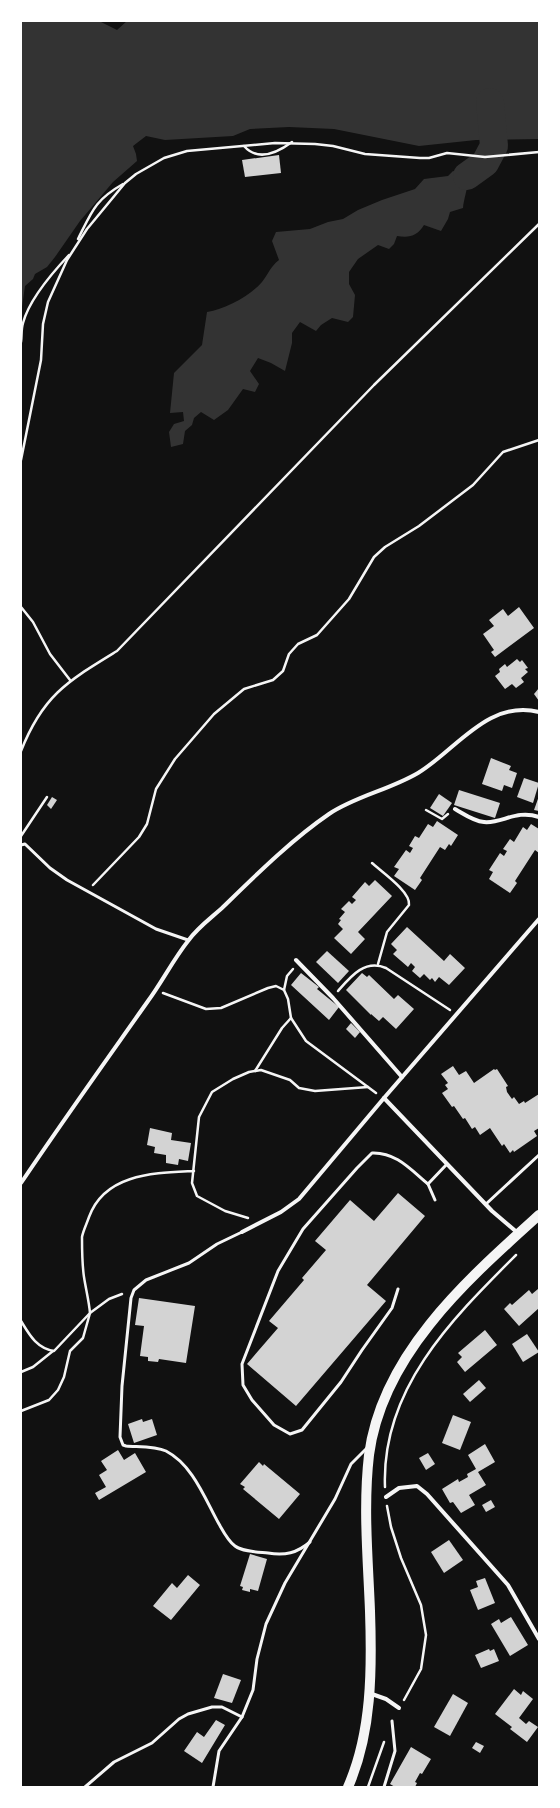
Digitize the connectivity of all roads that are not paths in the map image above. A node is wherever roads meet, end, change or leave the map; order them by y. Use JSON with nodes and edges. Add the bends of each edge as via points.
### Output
{"nodes":[{"id":1,"x":539,"y":712,"type":"edge"},
{"id":2,"x":455,"y":809,"type":"road end"},
{"id":3,"x":539,"y":818,"type":"edge"},
{"id":4,"x":21,"y":845,"type":"edge"},
{"id":5,"x":539,"y":919,"type":"edge"},
{"id":6,"x":188,"y":940,"type":"junction"},
{"id":7,"x":297,"y":962,"type":"road end"},
{"id":8,"x":402,"y":1077,"type":"junction"},
{"id":9,"x":384,"y":1098,"type":"junction"},
{"id":10,"x":539,"y":1155,"type":"edge"},
{"id":11,"x":447,"y":1164,"type":"junction"},
{"id":12,"x":21,"y":1184,"type":"edge"},
{"id":13,"x":428,"y":1184,"type":"junction"},
{"id":14,"x":435,"y":1200,"type":"dead end"},
{"id":15,"x":486,"y":1204,"type":"junction"},
{"id":16,"x":539,"y":1216,"type":"edge"},
{"id":17,"x":242,"y":1232,"type":"joint"},
{"id":18,"x":519,"y":1234,"type":"junction"},
{"id":19,"x":398,"y":1289,"type":"dead end"},
{"id":20,"x":372,"y":1442,"type":"junction"},
{"id":21,"x":386,"y":1497,"type":"road end"},
{"id":22,"x":310,"y":1542,"type":"junction"},
{"id":23,"x":539,"y":1639,"type":"edge"},
{"id":24,"x":369,"y":1693,"type":"junction"},
{"id":25,"x":400,"y":1708,"type":"road end"},
{"id":26,"x":242,"y":1717,"type":"junction"},
{"id":27,"x":392,"y":1721,"type":"road end"},
{"id":28,"x":85,"y":1787,"type":"edge"},
{"id":29,"x":212,"y":1787,"type":"edge"},
{"id":30,"x":348,"y":1787,"type":"edge"},
{"id":31,"x":384,"y":1787,"type":"edge"}],
"edges":[{"from":1,"to":6,"type":"street","via":[[518,710],[481,722],[417,773],[399,783],[350,802],[329,814],[306,831]]},
{"from":2,"to":3,"type":"street","via":[[474,820],[484,822],[522,815]]},
{"from":4,"to":6,"type":"lane","via":[[25,844],[67,880],[156,929]]},
{"from":5,"to":8,"type":"street"},
{"from":6,"to":12,"type":"street"},
{"from":7,"to":8,"type":"street","via":[[333,998]]},
{"from":8,"to":9,"type":"street"},
{"from":9,"to":11,"type":"street"},
{"from":9,"to":17,"type":"street","via":[[299,1199]]},
{"from":10,"to":15,"type":"lane"},
{"from":11,"to":13,"type":"lane"},
{"from":11,"to":15,"type":"street"},
{"from":13,"to":14,"type":"lane"},
{"from":13,"to":19,"type":"lane","via":[[398,1159],[384,1153],[372,1153],[304,1229],[278,1271],[242,1364],[243,1385],[252,1400],[274,1425],[290,1434],[302,1430],[341,1382],[392,1308]]},
{"from":15,"to":18,"type":"street"},
{"from":16,"to":18,"type":"main road"},
{"from":17,"to":22,"type":"lane","via":[[217,1244],[189,1263],[146,1280],[134,1290],[122,1386],[120,1437],[126,1446],[165,1451],[188,1470],[225,1534],[235,1546],[285,1554],[300,1550]]},
{"from":18,"to":20,"type":"main road","via":[[454,1297],[420,1339],[391,1386],[382,1406]]},
{"from":20,"to":22,"type":"lane","via":[[351,1464],[335,1499]]},
{"from":20,"to":24,"type":"main road","via":[[365,1502],[371,1638]]},
{"from":21,"to":23,"type":"street","via":[[399,1488],[417,1486],[427,1494],[508,1585]]},
{"from":22,"to":26,"type":"lane","via":[[285,1583],[266,1624],[257,1659],[253,1690]]},
{"from":24,"to":25,"type":"street","via":[[386,1699]]},
{"from":24,"to":30,"type":"main road","via":[[360,1749]]},
{"from":26,"to":28,"type":"lane","via":[[222,1707],[212,1707],[188,1714],[152,1743],[114,1762]]},
{"from":26,"to":29,"type":"lane","via":[[219,1750]]},
{"from":27,"to":31,"type":"lane","via":[[395,1750]]}]}
